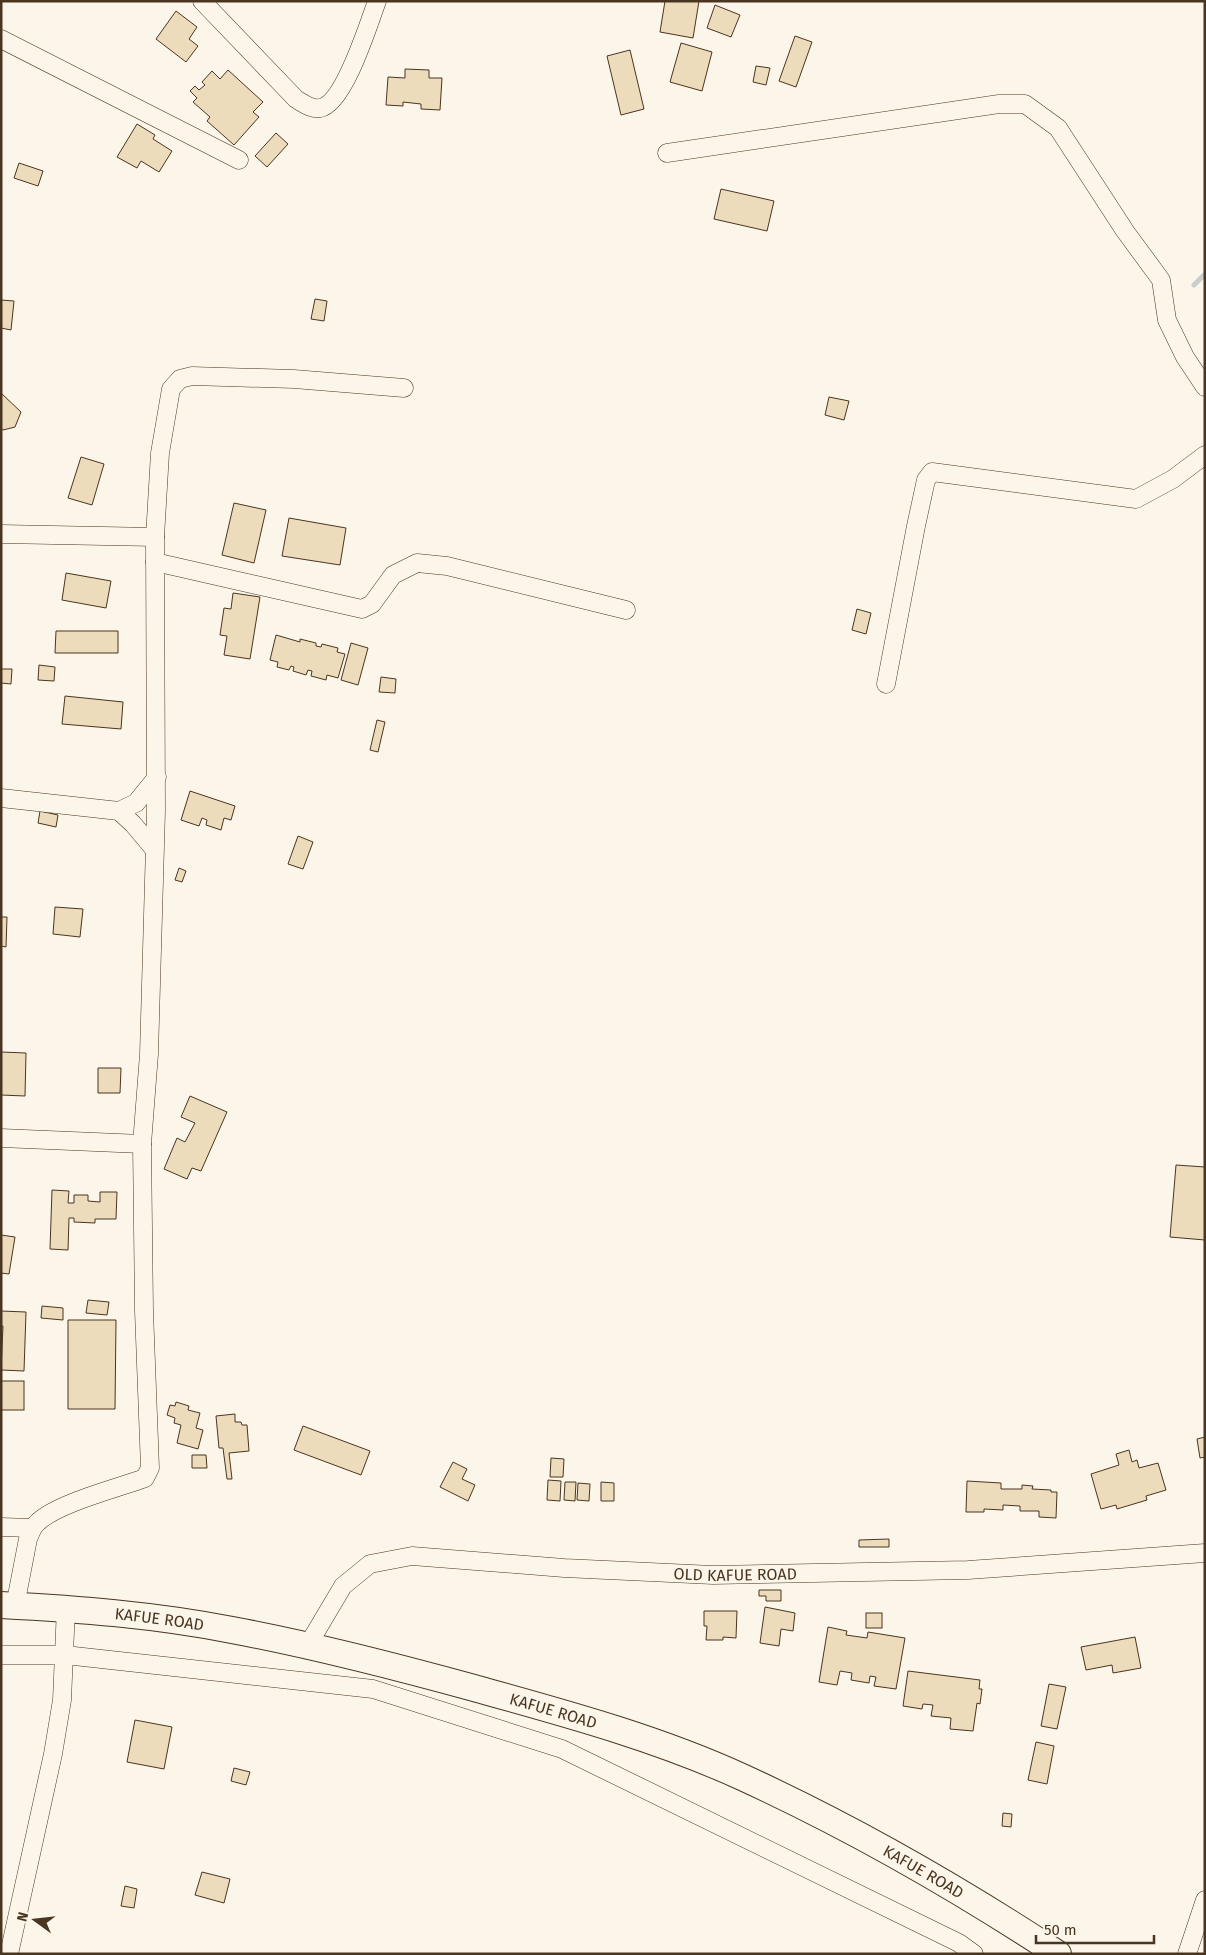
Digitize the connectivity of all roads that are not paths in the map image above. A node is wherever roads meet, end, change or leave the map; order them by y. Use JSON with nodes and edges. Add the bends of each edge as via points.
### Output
{"nodes":[{"id":1,"x":202,"y":1,"type":"edge"},
{"id":2,"x":377,"y":1,"type":"edge"},
{"id":3,"x":1,"y":39,"type":"edge"},
{"id":4,"x":667,"y":153,"type":"dead end"},
{"id":5,"x":239,"y":160,"type":"dead end"},
{"id":6,"x":1205,"y":387,"type":"edge"},
{"id":7,"x":404,"y":388,"type":"dead end"},
{"id":8,"x":1205,"y":455,"type":"edge"},
{"id":9,"x":1,"y":534,"type":"edge"},
{"id":10,"x":155,"y":537,"type":"junction"},
{"id":11,"x":155,"y":562,"type":"junction"},
{"id":12,"x":626,"y":610,"type":"dead end"},
{"id":13,"x":886,"y":684,"type":"dead end"},
{"id":14,"x":156,"y":777,"type":"junction"},
{"id":15,"x":1,"y":798,"type":"edge"},
{"id":16,"x":119,"y":811,"type":"junction"},
{"id":17,"x":154,"y":849,"type":"junction"},
{"id":18,"x":1,"y":1138,"type":"edge"},
{"id":19,"x":142,"y":1144,"type":"junction"},
{"id":20,"x":1,"y":1527,"type":"edge"},
{"id":21,"x":32,"y":1528,"type":"junction"},
{"id":22,"x":1205,"y":1553,"type":"edge"},
{"id":23,"x":8,"y":1606,"type":"edge"},
{"id":24,"x":66,"y":1608,"type":"junction"},
{"id":25,"x":308,"y":1646,"type":"junction"},
{"id":26,"x":1,"y":1655,"type":"edge"},
{"id":27,"x":65,"y":1655,"type":"junction"},
{"id":28,"x":1205,"y":1900,"type":"edge"},
{"id":29,"x":8,"y":1954,"type":"edge"},
{"id":30,"x":974,"y":1954,"type":"edge"},
{"id":31,"x":1058,"y":1954,"type":"edge"},
{"id":32,"x":1187,"y":1954,"type":"edge"}],
"edges":[{"from":1,"to":2,"type":"street","via":[[296,99],[310,107],[321,108],[331,102],[339,91],[355,61]]},
{"from":3,"to":5,"type":"street"},
{"from":4,"to":6,"type":"street","via":[[999,104],[1025,104],[1058,128],[1161,280],[1167,320],[1185,357]]},
{"from":7,"to":10,"type":"street","via":[[275,379],[192,376],[180,379],[171,389],[160,453]]},
{"from":8,"to":13,"type":"street","via":[[1173,479],[1136,499],[932,472],[926,480],[916,526]]},
{"from":9,"to":10,"type":"street"},
{"from":10,"to":11,"type":"street"},
{"from":11,"to":12,"type":"street","via":[[362,609],[372,604],[394,575],[417,563],[447,566]]},
{"from":11,"to":14,"type":"street"},
{"from":14,"to":16,"type":"street","via":[[136,802]]},
{"from":14,"to":17,"type":"street"},
{"from":15,"to":16,"type":"street"},
{"from":16,"to":17,"type":"street"},
{"from":17,"to":19,"type":"street","via":[[151,1005]]},
{"from":18,"to":19,"type":"street"},
{"from":19,"to":21,"type":"street","via":[[148,1475],[66,1506],[39,1520]]},
{"from":20,"to":21,"type":"street"},
{"from":21,"to":23,"type":"street"},
{"from":22,"to":25,"type":"street","name":"OLD KAFUE ROAD","via":[[968,1570],[713,1575],[412,1556],[370,1564],[343,1586]]},
{"from":23,"to":24,"type":"highway","name":"KAFUE ROAD"},
{"from":24,"to":25,"type":"highway","name":"KAFUE ROAD","via":[[228,1629]]},
{"from":24,"to":27,"type":"street"},
{"from":25,"to":31,"type":"highway","name":"KAFUE ROAD","via":[[551,1709],[646,1740],[740,1776],[883,1847],[984,1905]]},
{"from":26,"to":27,"type":"street"},
{"from":27,"to":29,"type":"street","via":[[53,1754]]},
{"from":27,"to":30,"type":"street","via":[[373,1689],[562,1749],[959,1943]]},
{"from":28,"to":32,"type":"street"}]}
